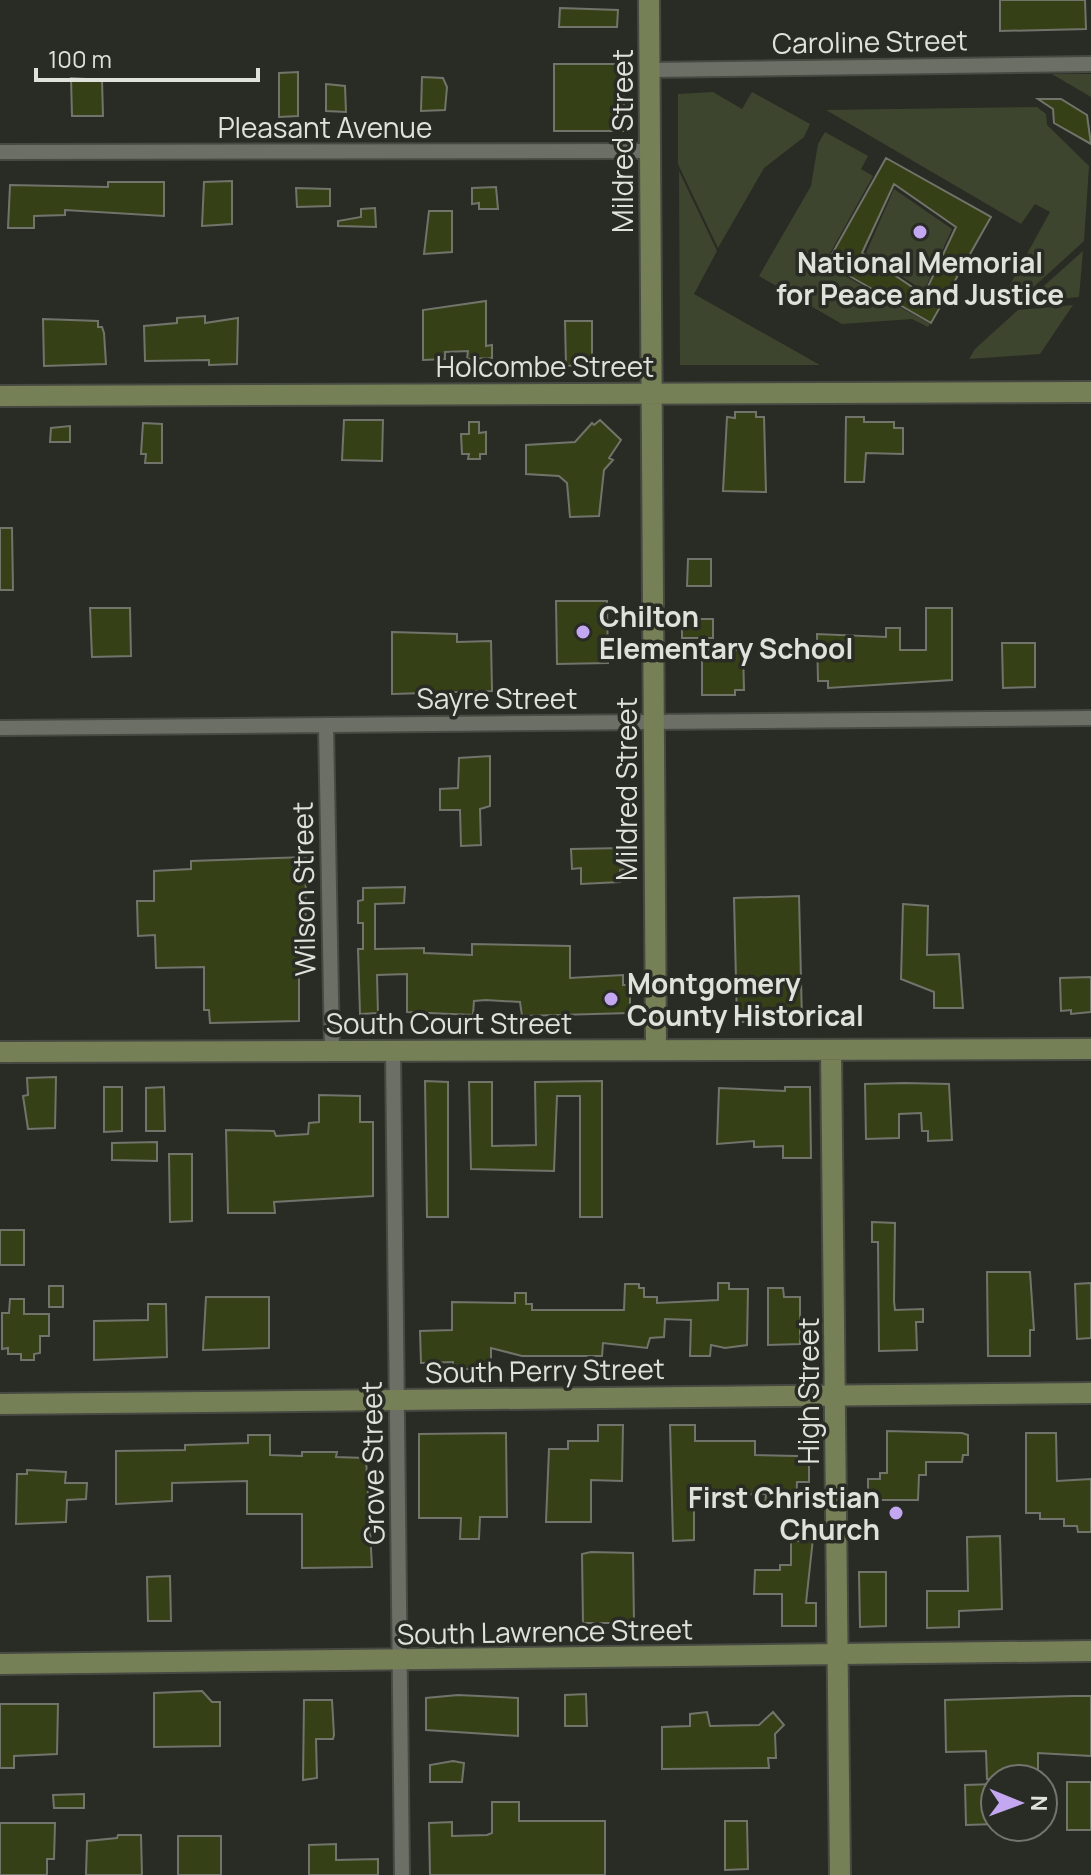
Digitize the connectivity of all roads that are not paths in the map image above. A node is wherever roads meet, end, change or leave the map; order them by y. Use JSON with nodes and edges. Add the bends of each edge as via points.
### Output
{"nodes":[{"id":1,"x":649,"y":0,"type":"edge"},
{"id":2,"x":1091,"y":64,"type":"edge"},
{"id":3,"x":649,"y":70,"type":"junction"},
{"id":4,"x":650,"y":151,"type":"junction"},
{"id":5,"x":0,"y":152,"type":"edge"},
{"id":6,"x":1091,"y":392,"type":"edge"},
{"id":7,"x":651,"y":393,"type":"junction"},
{"id":8,"x":0,"y":396,"type":"edge"},
{"id":9,"x":1091,"y":718,"type":"edge"},
{"id":10,"x":653,"y":724,"type":"junction"},
{"id":11,"x":326,"y":725,"type":"junction"},
{"id":12,"x":0,"y":728,"type":"edge"},
{"id":13,"x":1091,"y":1049,"type":"edge"},
{"id":14,"x":656,"y":1050,"type":"junction"},
{"id":15,"x":831,"y":1050,"type":"junction"},
{"id":16,"x":332,"y":1051,"type":"junction"},
{"id":17,"x":393,"y":1051,"type":"junction"},
{"id":18,"x":0,"y":1052,"type":"edge"},
{"id":19,"x":1091,"y":1393,"type":"edge"},
{"id":20,"x":836,"y":1396,"type":"junction"},
{"id":21,"x":397,"y":1400,"type":"junction"},
{"id":22,"x":0,"y":1404,"type":"edge"},
{"id":23,"x":1091,"y":1651,"type":"edge"},
{"id":24,"x":838,"y":1656,"type":"junction"},
{"id":25,"x":400,"y":1660,"type":"junction"},
{"id":26,"x":0,"y":1664,"type":"edge"},
{"id":27,"x":402,"y":1875,"type":"edge"},
{"id":28,"x":840,"y":1875,"type":"edge"}],
"edges":[{"from":1,"to":3,"type":"street","name":"Mildred Street"},
{"from":2,"to":3,"type":"street","name":"Caroline Street"},
{"from":3,"to":4,"type":"street","name":"Mildred Street"},
{"from":4,"to":5,"type":"street","name":"Pleasant Avenue"},
{"from":4,"to":7,"type":"street","name":"Mildred Street"},
{"from":6,"to":7,"type":"street","name":"Holcombe Street"},
{"from":7,"to":8,"type":"street","name":"Holcombe Street"},
{"from":7,"to":10,"type":"street","name":"Mildred Street"},
{"from":9,"to":10,"type":"street","name":"Sayre Street"},
{"from":10,"to":11,"type":"street","name":"Sayre Street"},
{"from":10,"to":14,"type":"street","name":"Mildred Street"},
{"from":11,"to":12,"type":"street","name":"Sayre Street"},
{"from":11,"to":16,"type":"street","name":"Wilson Street"},
{"from":13,"to":15,"type":"street","name":"South Court Street"},
{"from":14,"to":15,"type":"street","name":"South Court Street"},
{"from":14,"to":17,"type":"street","name":"South Court Street"},
{"from":15,"to":20,"type":"street","name":"High Street"},
{"from":16,"to":17,"type":"street","name":"South Court Street"},
{"from":16,"to":18,"type":"street","name":"South Court Street"},
{"from":17,"to":21,"type":"street","name":"Grove Street"},
{"from":19,"to":20,"type":"street","name":"South Perry Street"},
{"from":20,"to":21,"type":"street","name":"South Perry Street"},
{"from":20,"to":24,"type":"street","name":"High Street"},
{"from":21,"to":22,"type":"street","name":"South Perry Street"},
{"from":21,"to":25,"type":"street","name":"Grove Street"},
{"from":23,"to":24,"type":"street","name":"South Lawrence Street"},
{"from":24,"to":25,"type":"street","name":"South Lawrence Street"},
{"from":24,"to":28,"type":"street","name":"High Street"},
{"from":25,"to":26,"type":"street","name":"South Lawrence Street"},
{"from":25,"to":27,"type":"street","name":"Grove Street"}]}
